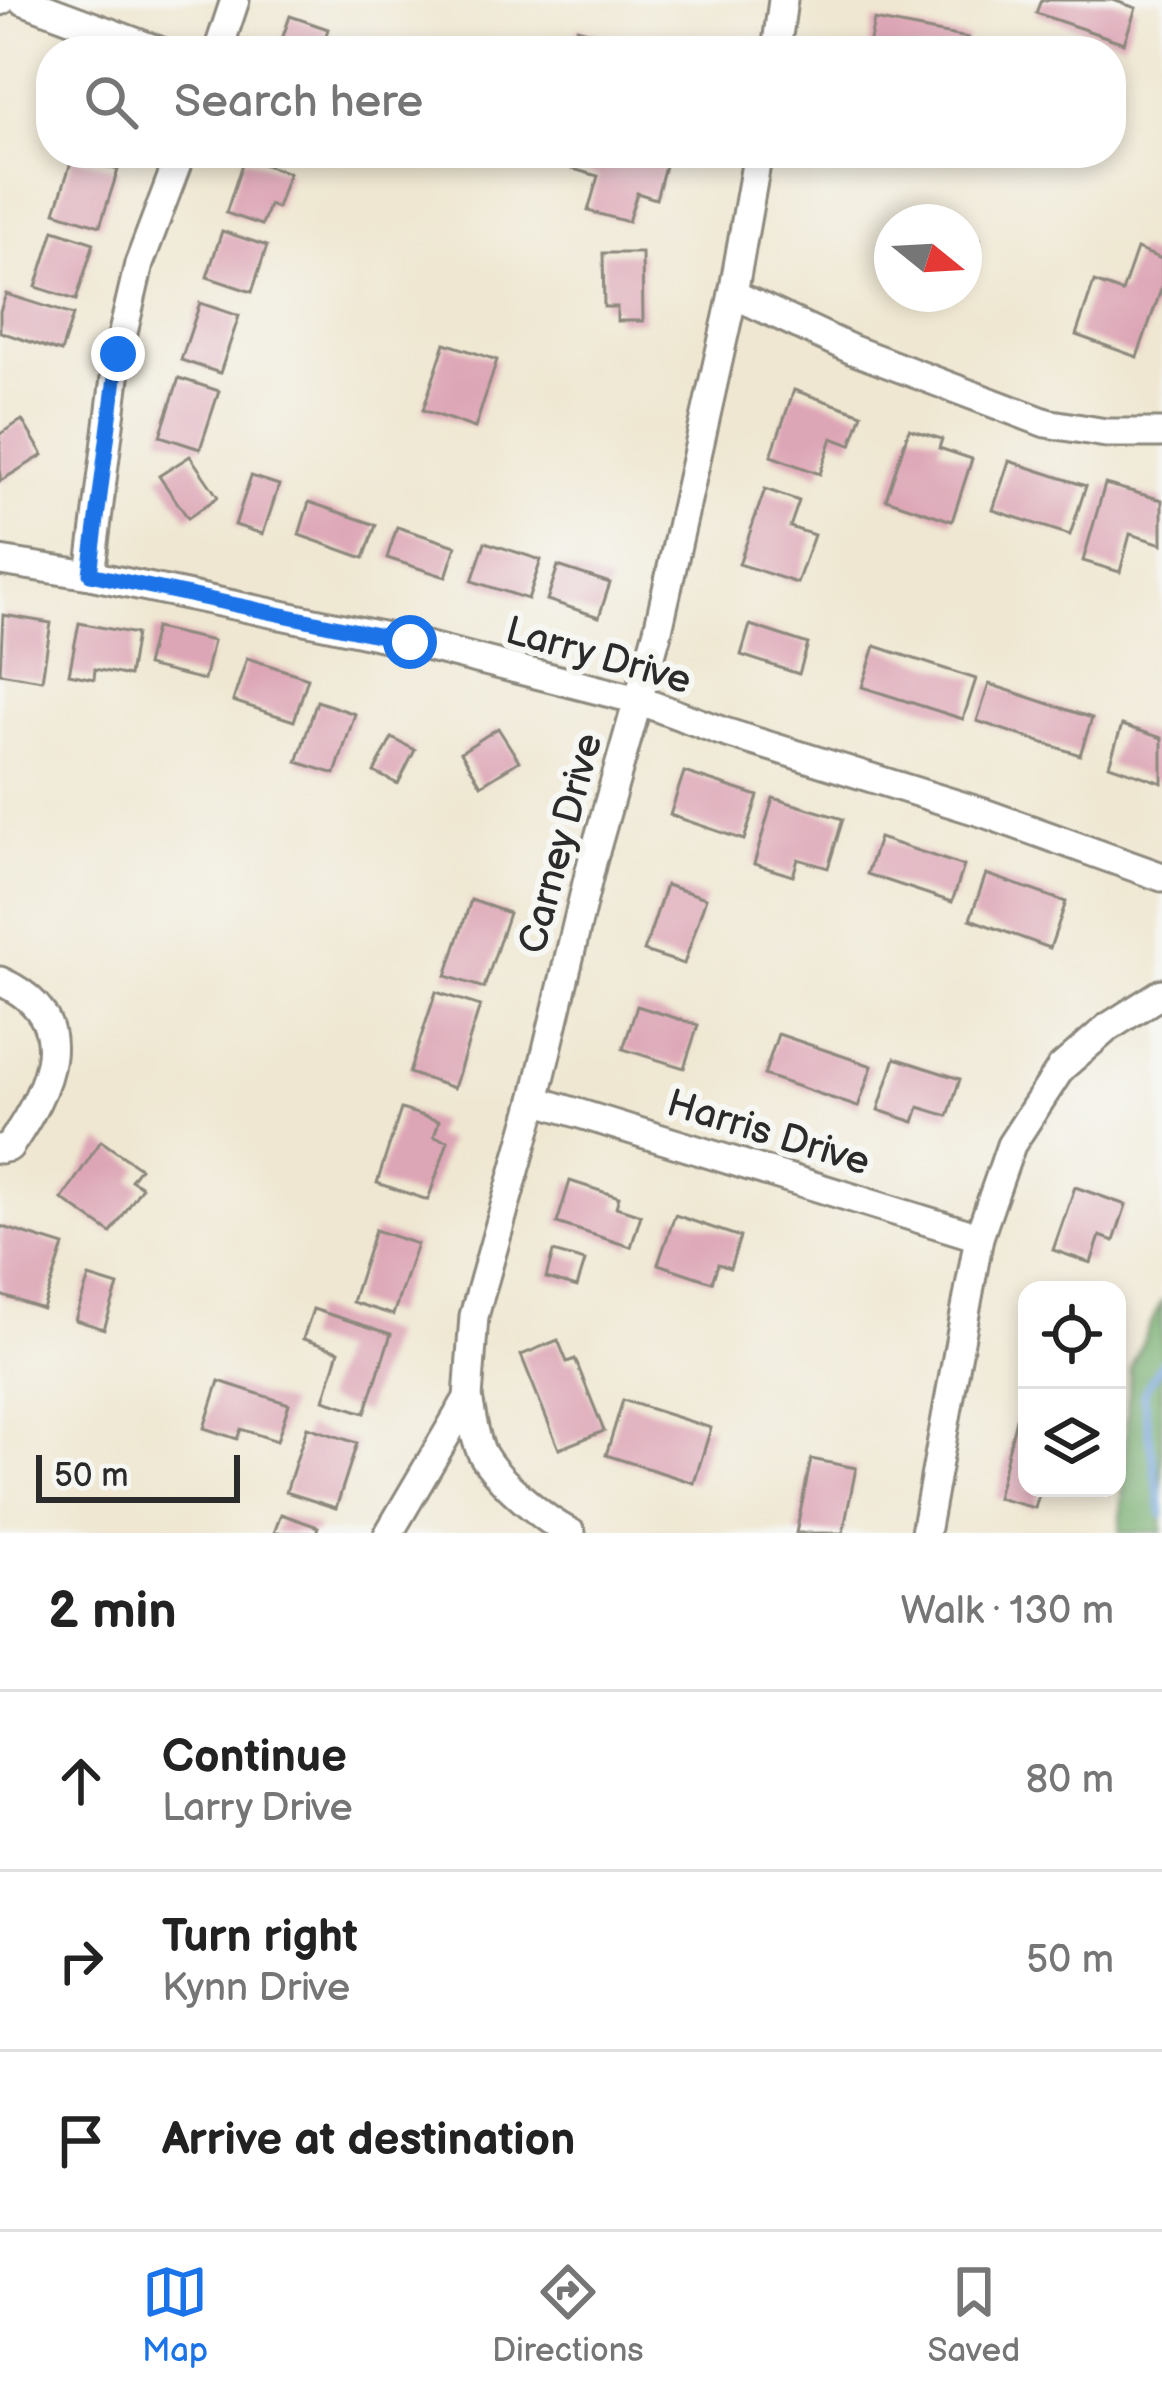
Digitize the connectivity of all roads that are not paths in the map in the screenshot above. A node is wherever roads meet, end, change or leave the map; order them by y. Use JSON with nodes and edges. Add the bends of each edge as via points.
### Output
{"nodes":[{"id":1,"x":22,"y":0,"type":"edge"},
{"id":2,"x":235,"y":0,"type":"edge"},
{"id":3,"x":783,"y":0,"type":"edge"},
{"id":4,"x":119,"y":36,"type":"edge"},
{"id":5,"x":223,"y":36,"type":"edge"},
{"id":6,"x":778,"y":36,"type":"edge"},
{"id":7,"x":175,"y":168,"type":"edge"},
{"id":8,"x":755,"y":168,"type":"edge"},
{"id":9,"x":733,"y":294,"type":"junction"},
{"id":10,"x":1162,"y":433,"type":"edge"},
{"id":11,"x":0,"y":561,"type":"edge"},
{"id":12,"x":90,"y":574,"type":"junction"},
{"id":13,"x":638,"y":700,"type":"junction"},
{"id":14,"x":1162,"y":877,"type":"edge"},
{"id":15,"x":0,"y":981,"type":"edge"},
{"id":16,"x":1162,"y":993,"type":"edge"},
{"id":17,"x":535,"y":1100,"type":"junction"},
{"id":18,"x":0,"y":1149,"type":"edge"},
{"id":19,"x":980,"y":1237,"type":"junction"},
{"id":20,"x":468,"y":1398,"type":"junction"},
{"id":21,"x":389,"y":1533,"type":"edge"},
{"id":22,"x":571,"y":1533,"type":"edge"},
{"id":23,"x":925,"y":1533,"type":"edge"}],
"edges":[{"from":1,"to":4,"type":"street"},
{"from":2,"to":5,"type":"street"},
{"from":3,"to":6,"type":"street"},
{"from":7,"to":12,"type":"street","via":[[139,264],[118,354]]},
{"from":8,"to":9,"type":"street","name":"Carney Drive"},
{"from":9,"to":10,"type":"street","via":[[1046,423]]},
{"from":9,"to":13,"type":"street","name":"Carney Drive"},
{"from":11,"to":12,"type":"street","name":"Larry Drive"},
{"from":12,"to":13,"type":"street","name":"Larry Drive"},
{"from":13,"to":14,"type":"street","name":"Larry Drive"},
{"from":13,"to":17,"type":"street","name":"Carney Drive"},
{"from":15,"to":18,"type":"street","via":[[48,1021],[52,1068],[24,1125]]},
{"from":16,"to":19,"type":"street","via":[[1061,1067],[1011,1145]]},
{"from":17,"to":19,"type":"street","name":"Harris Drive"},
{"from":17,"to":20,"type":"street","name":"Carney Drive","via":[[474,1316]]},
{"from":19,"to":23,"type":"street"},
{"from":20,"to":21,"type":"street","name":"Carney Drive"},
{"from":20,"to":22,"type":"street","via":[[482,1453]]}]}
